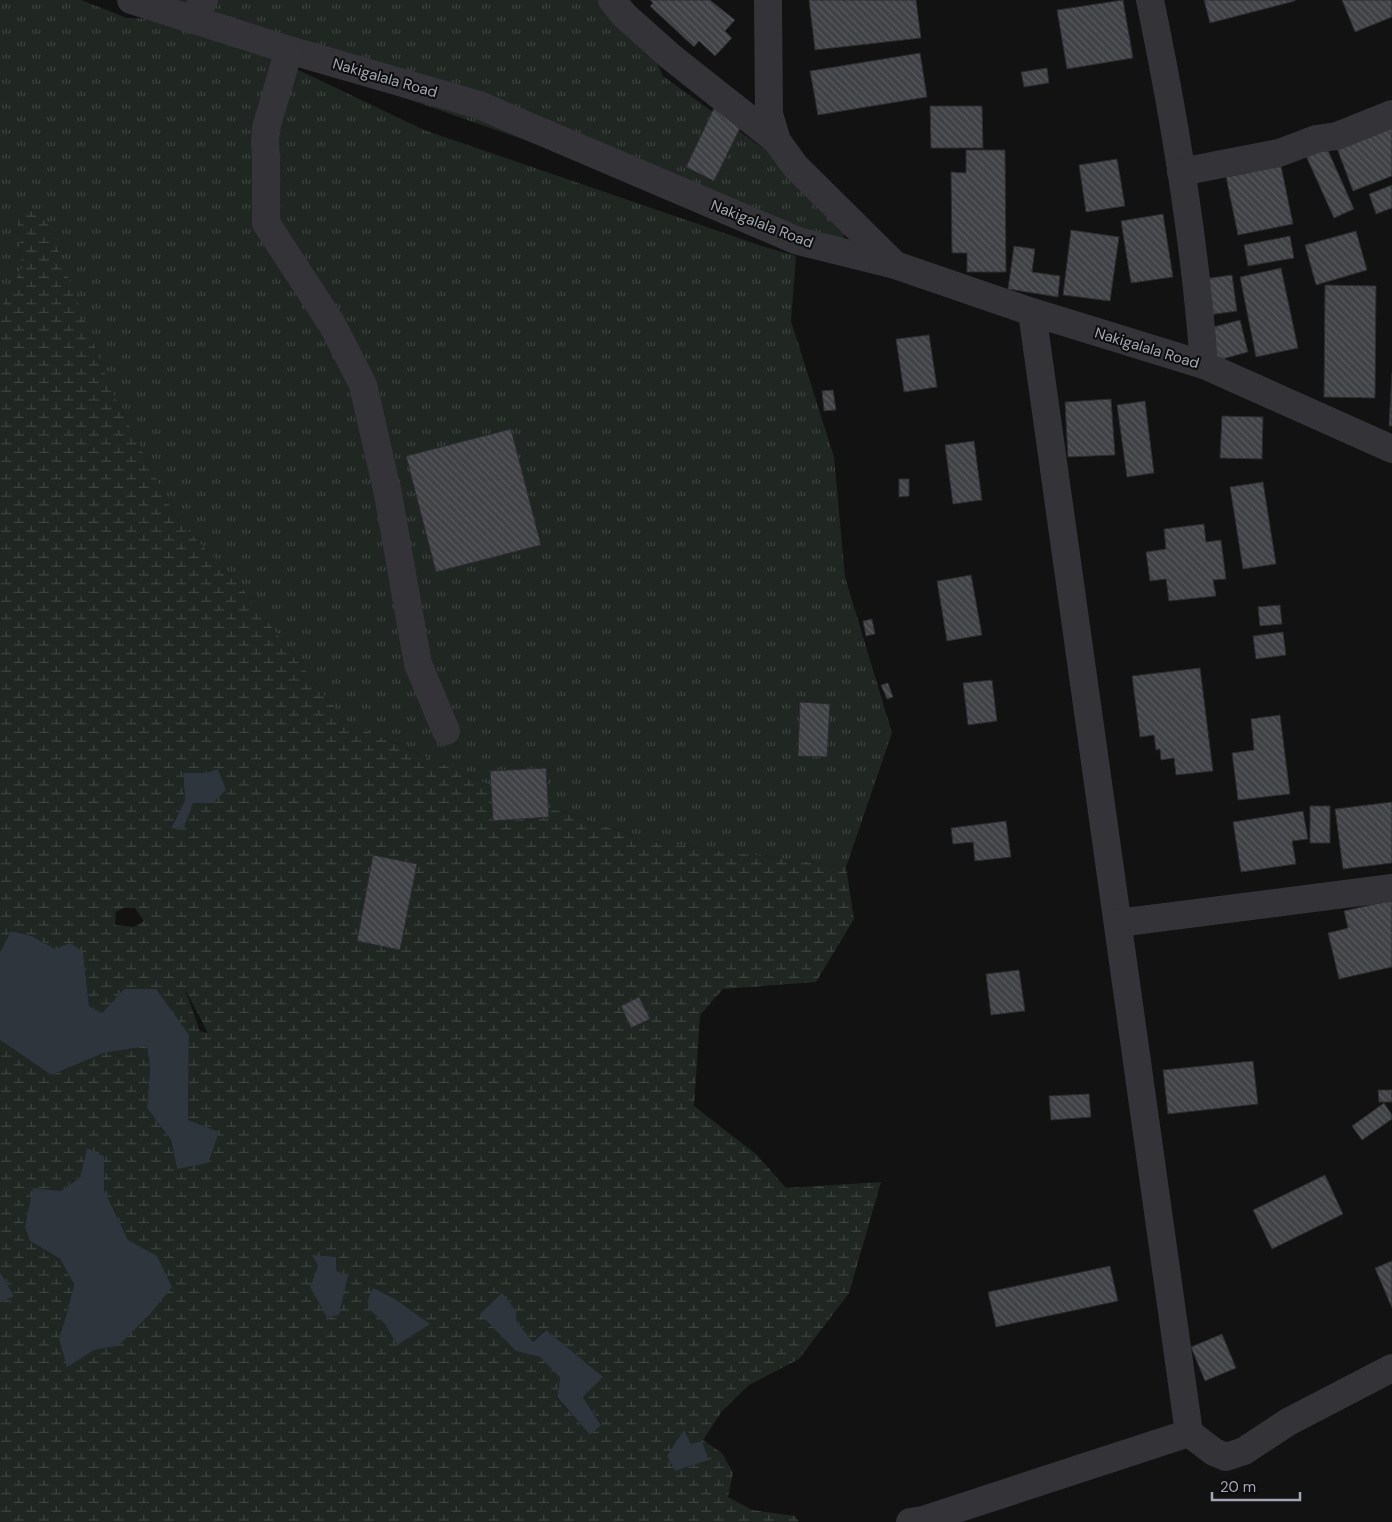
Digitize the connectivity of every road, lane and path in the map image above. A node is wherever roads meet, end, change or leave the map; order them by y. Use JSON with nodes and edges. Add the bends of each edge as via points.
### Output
{"nodes":[{"id":1,"x":132,"y":0,"type":"edge"},
{"id":2,"x":612,"y":0,"type":"edge"},
{"id":3,"x":768,"y":0,"type":"edge"},
{"id":4,"x":1150,"y":0,"type":"edge"},
{"id":5,"x":198,"y":10,"type":"edge"},
{"id":6,"x":289,"y":50,"type":"junction"},
{"id":7,"x":1392,"y":114,"type":"edge"},
{"id":8,"x":777,"y":141,"type":"junction"},
{"id":9,"x":1181,"y":172,"type":"junction"},
{"id":10,"x":894,"y":265,"type":"junction"},
{"id":11,"x":1032,"y":312,"type":"junction"},
{"id":12,"x":1204,"y":365,"type":"junction"},
{"id":13,"x":1392,"y":449,"type":"edge"},
{"id":14,"x":446,"y":731,"type":"dead end"},
{"id":15,"x":1392,"y":888,"type":"edge"},
{"id":16,"x":1118,"y":924,"type":"junction"},
{"id":17,"x":1392,"y":1368,"type":"edge"},
{"id":18,"x":1189,"y":1433,"type":"junction"},
{"id":19,"x":910,"y":1522,"type":"edge"}],
"edges":[{"from":1,"to":5,"type":"street","name":"Nakigalala Road"},
{"from":2,"to":8,"type":"street","via":[[624,15],[671,56]]},
{"from":3,"to":8,"type":"street","via":[[769,114]]},
{"from":4,"to":9,"type":"street"},
{"from":5,"to":6,"type":"street","name":"Nakigalala Road"},
{"from":6,"to":10,"type":"street","name":"Nakigalala Road","via":[[479,105],[798,242]]},
{"from":6,"to":14,"type":"street","via":[[266,128],[266,223],[334,326],[363,385],[388,494],[418,664]]},
{"from":7,"to":9,"type":"street","via":[[1337,136],[1316,139],[1279,153]]},
{"from":8,"to":10,"type":"street","via":[[795,166]]},
{"from":9,"to":12,"type":"street","via":[[1201,317]]},
{"from":10,"to":11,"type":"street","name":"Nakigalala Road"},
{"from":11,"to":12,"type":"street","name":"Nakigalala Road"},
{"from":11,"to":16,"type":"street"},
{"from":12,"to":13,"type":"street","name":"Nakigalala Road"},
{"from":15,"to":16,"type":"street"},
{"from":16,"to":18,"type":"street"},
{"from":17,"to":18,"type":"street","via":[[1288,1422],[1244,1451],[1226,1457]]},
{"from":18,"to":19,"type":"street"}]}
